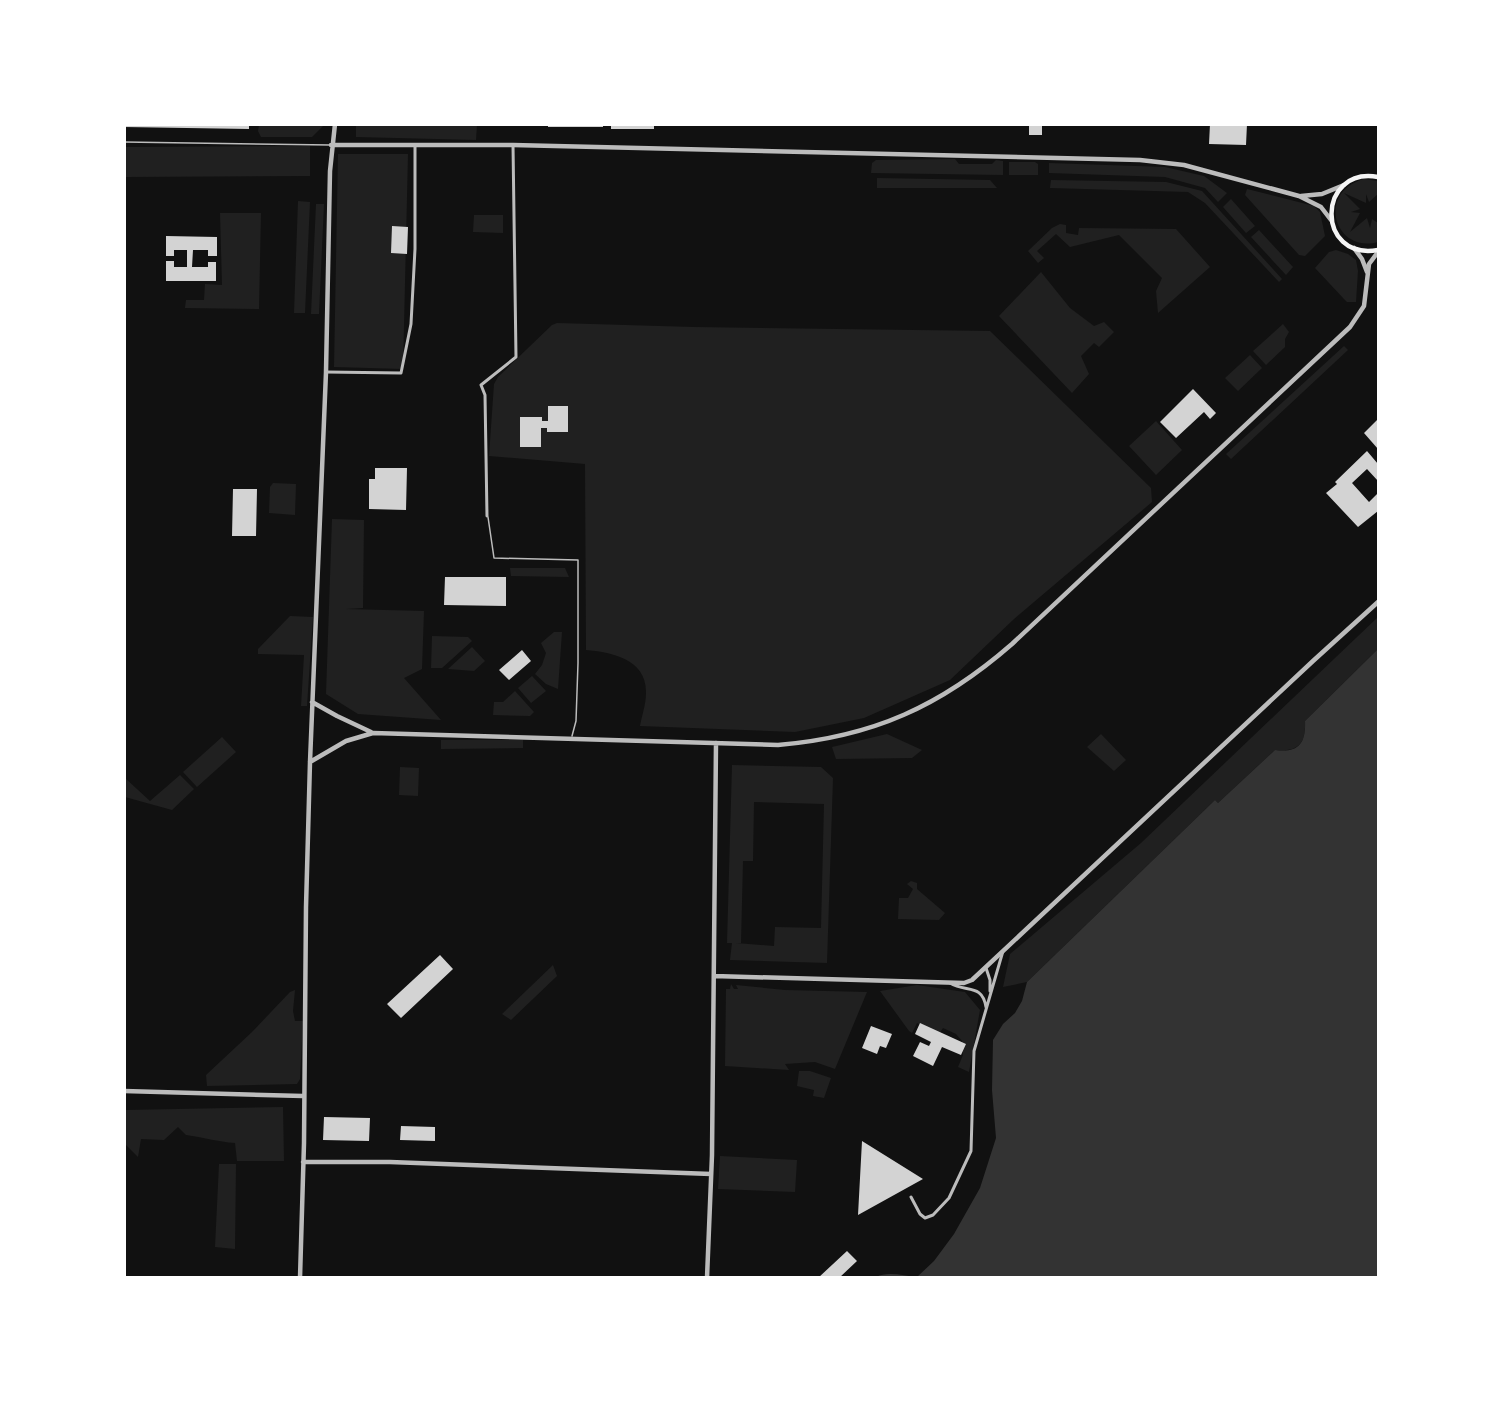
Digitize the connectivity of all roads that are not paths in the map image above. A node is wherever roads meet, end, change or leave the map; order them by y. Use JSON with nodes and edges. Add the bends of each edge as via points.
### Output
{"nodes":[{"id":1,"x":335,"y":124,"type":"edge"},
{"id":2,"x":124,"y":142,"type":"edge"},
{"id":3,"x":332,"y":145,"type":"junction"},
{"id":4,"x":513,"y":145,"type":"junction"},
{"id":5,"x":414,"y":146,"type":"junction"},
{"id":6,"x":1378,"y":177,"type":"edge"},
{"id":7,"x":1344,"y":185,"type":"junction"},
{"id":8,"x":1299,"y":196,"type":"junction"},
{"id":9,"x":1331,"y":220,"type":"junction"},
{"id":10,"x":1354,"y":248,"type":"junction"},
{"id":11,"x":1378,"y":251,"type":"edge"},
{"id":12,"x":1367,"y":272,"type":"junction"},
{"id":13,"x":326,"y":372,"type":"junction"},
{"id":14,"x":488,"y":516,"type":"joint"},
{"id":15,"x":1378,"y":603,"type":"edge"},
{"id":16,"x":312,"y":702,"type":"junction"},
{"id":17,"x":373,"y":733,"type":"junction"},
{"id":18,"x":572,"y":738,"type":"junction"},
{"id":19,"x":716,"y":743,"type":"junction"},
{"id":20,"x":310,"y":762,"type":"junction"},
{"id":21,"x":1003,"y":951,"type":"junction"},
{"id":22,"x":986,"y":968,"type":"junction"},
{"id":23,"x":714,"y":976,"type":"junction"},
{"id":24,"x":948,"y":982,"type":"junction"},
{"id":25,"x":990,"y":995,"type":"junction"},
{"id":26,"x":986,"y":1009,"type":"junction"},
{"id":27,"x":124,"y":1091,"type":"edge"},
{"id":28,"x":303,"y":1096,"type":"junction"},
{"id":29,"x":303,"y":1162,"type":"junction"},
{"id":30,"x":711,"y":1174,"type":"junction"},
{"id":31,"x":911,"y":1197,"type":"dead end"},
{"id":32,"x":300,"y":1278,"type":"edge"},
{"id":33,"x":707,"y":1278,"type":"edge"}],
"edges":[{"from":1,"to":3,"type":"street"},
{"from":2,"to":3,"type":"lane"},
{"from":3,"to":5,"type":"street"},
{"from":3,"to":13,"type":"street"},
{"from":4,"to":5,"type":"street"},
{"from":4,"to":8,"type":"street","via":[[1140,160],[1184,165]]},
{"from":4,"to":14,"type":"street","via":[[516,357],[481,385],[485,395]]},
{"from":5,"to":13,"type":"street","via":[[411,324],[400,373]]},
{"from":6,"to":7,"type":"main road","via":[[1360,177]]},
{"from":7,"to":8,"type":"street","via":[[1322,194]]},
{"from":7,"to":9,"type":"main road","via":[[1333,201]]},
{"from":8,"to":9,"type":"street","via":[[1321,207]]},
{"from":9,"to":10,"type":"main road","via":[[1340,238]]},
{"from":10,"to":11,"type":"main road"},
{"from":10,"to":12,"type":"street"},
{"from":11,"to":12,"type":"street"},
{"from":12,"to":19,"type":"street","via":[[1364,306],[1350,327],[978,673],[936,700],[860,731],[778,745]]},
{"from":13,"to":16,"type":"street"},
{"from":14,"to":18,"type":"lane","via":[[494,558],[578,560],[578,686]]},
{"from":15,"to":21,"type":"street"},
{"from":16,"to":17,"type":"street"},
{"from":16,"to":20,"type":"street"},
{"from":17,"to":18,"type":"street"},
{"from":17,"to":20,"type":"street","via":[[346,741]]},
{"from":18,"to":19,"type":"street"},
{"from":19,"to":23,"type":"street"},
{"from":20,"to":28,"type":"street"},
{"from":21,"to":22,"type":"street"},
{"from":21,"to":25,"type":"street"},
{"from":22,"to":24,"type":"street","via":[[968,982]]},
{"from":22,"to":25,"type":"street"},
{"from":23,"to":24,"type":"street"},
{"from":23,"to":30,"type":"street"},
{"from":24,"to":26,"type":"street","via":[[979,992]]},
{"from":25,"to":26,"type":"street"},
{"from":26,"to":31,"type":"street","via":[[974,1051],[971,1151],[949,1198],[933,1215],[925,1218],[920,1214]]},
{"from":27,"to":28,"type":"street"},
{"from":28,"to":29,"type":"street"},
{"from":29,"to":30,"type":"street","via":[[381,1161]]},
{"from":29,"to":32,"type":"street"},
{"from":30,"to":33,"type":"street"}]}
